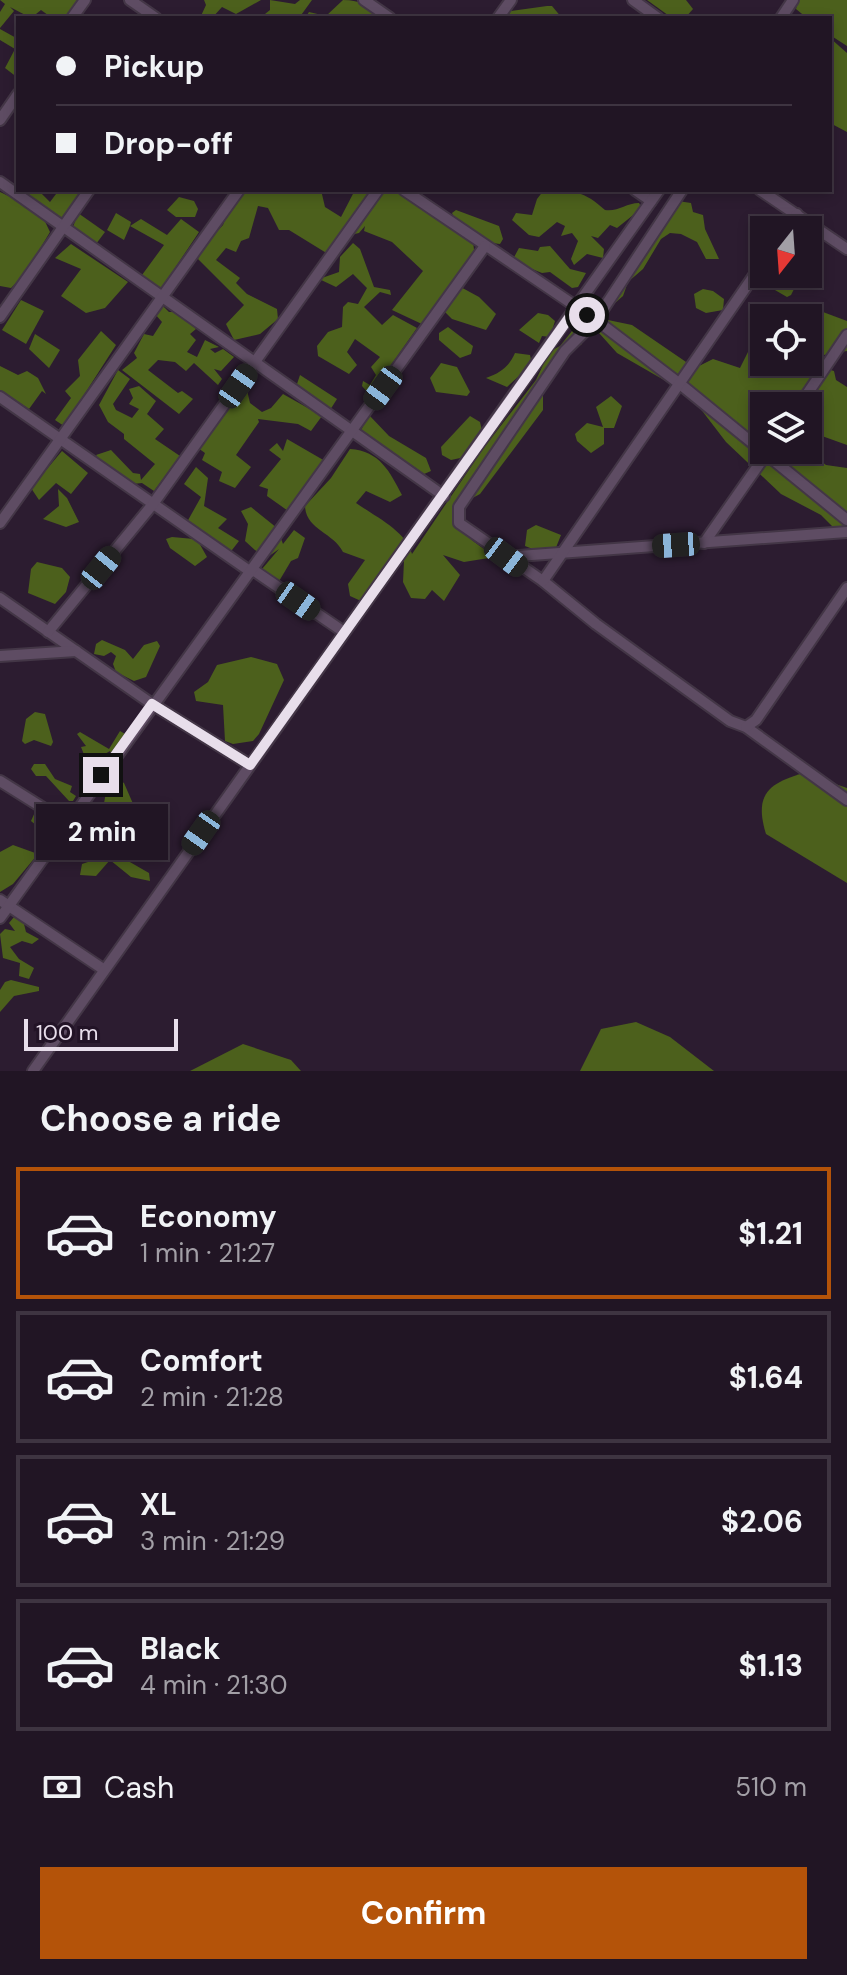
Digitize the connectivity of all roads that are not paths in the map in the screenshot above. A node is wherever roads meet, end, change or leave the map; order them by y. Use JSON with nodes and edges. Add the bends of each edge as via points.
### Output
{"nodes":[{"id":1,"x":130,"y":0,"type":"edge"},
{"id":2,"x":364,"y":0,"type":"edge"},
{"id":3,"x":633,"y":0,"type":"edge"},
{"id":4,"x":153,"y":16,"type":"edge"},
{"id":5,"x":387,"y":16,"type":"edge"},
{"id":6,"x":655,"y":16,"type":"edge"},
{"id":7,"x":16,"y":97,"type":"edge"},
{"id":8,"x":0,"y":120,"type":"edge"},
{"id":9,"x":0,"y":182,"type":"edge"},
{"id":10,"x":88,"y":192,"type":"edge"},
{"id":11,"x":238,"y":192,"type":"edge"},
{"id":12,"x":377,"y":192,"type":"edge"},
{"id":13,"x":407,"y":192,"type":"edge"},
{"id":14,"x":638,"y":192,"type":"edge"},
{"id":15,"x":658,"y":192,"type":"edge"},
{"id":16,"x":681,"y":192,"type":"edge"},
{"id":17,"x":763,"y":192,"type":"edge"},
{"id":18,"x":651,"y":201,"type":"junction"},
{"id":19,"x":797,"y":214,"type":"joint"},
{"id":20,"x":63,"y":227,"type":"junction"},
{"id":21,"x":485,"y":246,"type":"junction"},
{"id":22,"x":847,"y":249,"type":"edge"},
{"id":23,"x":750,"y":282,"type":"edge"},
{"id":24,"x":163,"y":298,"type":"junction"},
{"id":25,"x":576,"y":308,"type":"junction"},
{"id":26,"x":0,"y":317,"type":"edge"},
{"id":27,"x":596,"y":320,"type":"junction"},
{"id":28,"x":847,"y":335,"type":"edge"},
{"id":29,"x":254,"y":362,"type":"junction"},
{"id":30,"x":680,"y":384,"type":"junction"},
{"id":31,"x":808,"y":392,"type":"edge"},
{"id":32,"x":0,"y":397,"type":"edge"},
{"id":33,"x":352,"y":431,"type":"junction"},
{"id":34,"x":750,"y":438,"type":"edge"},
{"id":35,"x":62,"y":440,"type":"junction"},
{"id":36,"x":760,"y":464,"type":"edge"},
{"id":37,"x":782,"y":464,"type":"edge"},
{"id":38,"x":444,"y":496,"type":"junction"},
{"id":39,"x":153,"y":504,"type":"junction"},
{"id":40,"x":847,"y":520,"type":"edge"},
{"id":41,"x":0,"y":523,"type":"edge"},
{"id":42,"x":847,"y":532,"type":"edge"},
{"id":43,"x":704,"y":543,"type":"junction"},
{"id":44,"x":565,"y":553,"type":"junction"},
{"id":45,"x":506,"y":557,"type":"junction"},
{"id":46,"x":252,"y":571,"type":"junction"},
{"id":47,"x":543,"y":581,"type":"junction"},
{"id":48,"x":847,"y":588,"type":"edge"},
{"id":49,"x":0,"y":598,"type":"edge"},
{"id":50,"x":48,"y":632,"type":"junction"},
{"id":51,"x":344,"y":632,"type":"junction"},
{"id":52,"x":76,"y":651,"type":"junction"},
{"id":53,"x":0,"y":656,"type":"edge"},
{"id":54,"x":152,"y":704,"type":"junction"},
{"id":55,"x":746,"y":727,"type":"junction"},
{"id":56,"x":250,"y":765,"type":"junction"},
{"id":57,"x":0,"y":781,"type":"edge"},
{"id":58,"x":847,"y":800,"type":"edge"},
{"id":59,"x":67,"y":823,"type":"junction"},
{"id":60,"x":4,"y":902,"type":"edge"},
{"id":61,"x":0,"y":918,"type":"edge"},
{"id":62,"x":103,"y":969,"type":"junction"},
{"id":63,"x":33,"y":1071,"type":"edge"}],
"edges":[{"from":1,"to":4,"type":"street"},
{"from":2,"to":5,"type":"street"},
{"from":3,"to":6,"type":"street"},
{"from":7,"to":8,"type":"street"},
{"from":9,"to":20,"type":"street"},
{"from":10,"to":20,"type":"street"},
{"from":11,"to":24,"type":"street"},
{"from":12,"to":29,"type":"street"},
{"from":13,"to":21,"type":"street"},
{"from":14,"to":18,"type":"street"},
{"from":15,"to":18,"type":"street"},
{"from":16,"to":27,"type":"street"},
{"from":17,"to":19,"type":"street"},
{"from":18,"to":25,"type":"street"},
{"from":19,"to":22,"type":"street"},
{"from":20,"to":24,"type":"street"},
{"from":20,"to":26,"type":"street"},
{"from":21,"to":25,"type":"street"},
{"from":21,"to":33,"type":"street"},
{"from":23,"to":30,"type":"street"},
{"from":24,"to":29,"type":"street"},
{"from":24,"to":35,"type":"street"},
{"from":25,"to":27,"type":"street"},
{"from":25,"to":38,"type":"street"},
{"from":27,"to":30,"type":"street"},
{"from":27,"to":45,"type":"street","via":[[565,351],[459,507],[463,529]]},
{"from":28,"to":31,"type":"street"},
{"from":29,"to":33,"type":"street"},
{"from":29,"to":39,"type":"street"},
{"from":30,"to":34,"type":"street"},
{"from":30,"to":44,"type":"street"},
{"from":32,"to":35,"type":"street"},
{"from":33,"to":38,"type":"street"},
{"from":33,"to":46,"type":"street"},
{"from":35,"to":39,"type":"street"},
{"from":35,"to":41,"type":"street"},
{"from":36,"to":43,"type":"street"},
{"from":37,"to":40,"type":"street"},
{"from":38,"to":51,"type":"street"},
{"from":39,"to":46,"type":"street"},
{"from":39,"to":50,"type":"street"},
{"from":42,"to":43,"type":"street"},
{"from":43,"to":44,"type":"street"},
{"from":44,"to":45,"type":"street"},
{"from":44,"to":47,"type":"street"},
{"from":45,"to":47,"type":"street"},
{"from":46,"to":51,"type":"street"},
{"from":46,"to":54,"type":"street"},
{"from":47,"to":55,"type":"street","via":[[730,721]]},
{"from":48,"to":55,"type":"street"},
{"from":49,"to":50,"type":"street"},
{"from":50,"to":52,"type":"street"},
{"from":51,"to":56,"type":"street"},
{"from":52,"to":53,"type":"street"},
{"from":52,"to":54,"type":"street"},
{"from":54,"to":56,"type":"street"},
{"from":54,"to":59,"type":"street"},
{"from":55,"to":58,"type":"street"},
{"from":56,"to":62,"type":"street"},
{"from":57,"to":59,"type":"street"},
{"from":59,"to":60,"type":"street"},
{"from":60,"to":61,"type":"street"},
{"from":60,"to":62,"type":"street"},
{"from":62,"to":63,"type":"street"}]}
